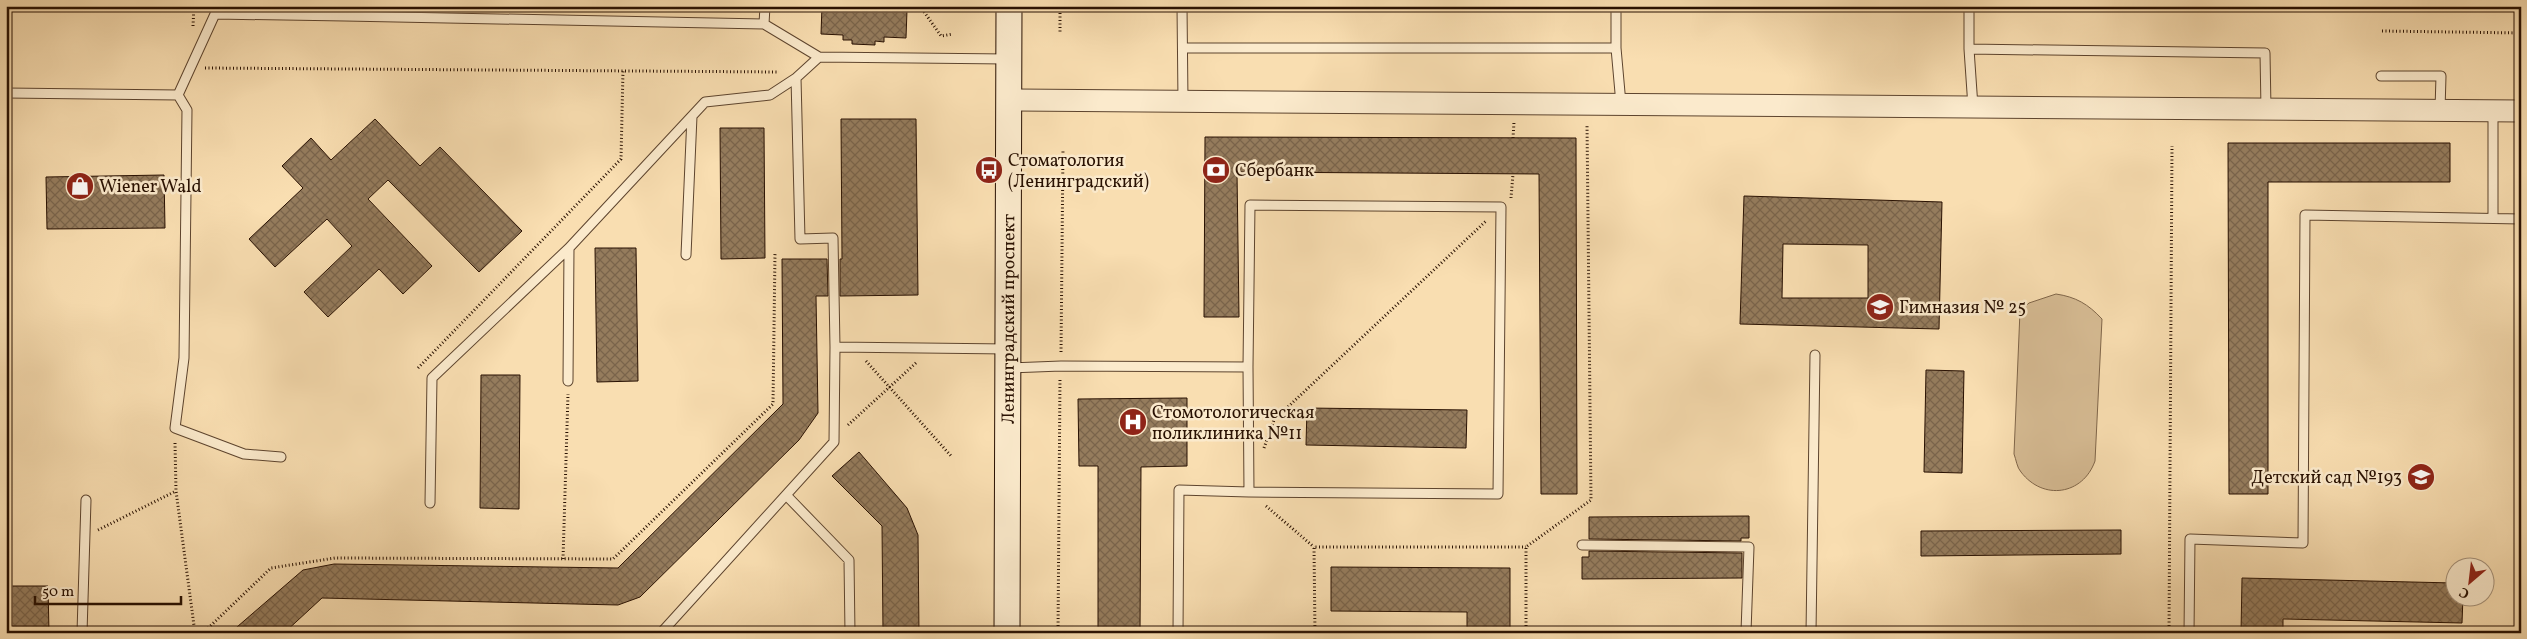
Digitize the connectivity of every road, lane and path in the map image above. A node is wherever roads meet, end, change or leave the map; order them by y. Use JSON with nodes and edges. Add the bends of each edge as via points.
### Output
{"nodes":[{"id":1,"x":336,"y":6,"type":"edge"},
{"id":2,"x":765,"y":6,"type":"edge"},
{"id":3,"x":920,"y":6,"type":"edge"},
{"id":4,"x":1010,"y":6,"type":"edge"},
{"id":5,"x":1060,"y":6,"type":"edge"},
{"id":6,"x":1182,"y":6,"type":"edge"},
{"id":7,"x":1616,"y":6,"type":"edge"},
{"id":8,"x":1969,"y":6,"type":"edge"},
{"id":9,"x":215,"y":10,"type":"edge"},
{"id":10,"x":345,"y":16,"type":"junction"},
{"id":11,"x":764,"y":24,"type":"junction"},
{"id":12,"x":2382,"y":31,"type":"dead end"},
{"id":13,"x":1060,"y":33,"type":"dead end"},
{"id":14,"x":2521,"y":33,"type":"edge"},
{"id":15,"x":953,"y":34,"type":"dead end"},
{"id":16,"x":1182,"y":48,"type":"junction"},
{"id":17,"x":1616,"y":48,"type":"junction"},
{"id":18,"x":1969,"y":49,"type":"junction"},
{"id":19,"x":819,"y":57,"type":"junction"},
{"id":20,"x":1009,"y":59,"type":"junction"},
{"id":21,"x":190,"y":67,"type":"junction"},
{"id":22,"x":623,"y":70,"type":"junction"},
{"id":23,"x":799,"y":75,"type":"junction"},
{"id":24,"x":2381,"y":76,"type":"dead end"},
{"id":25,"x":6,"y":93,"type":"edge"},
{"id":26,"x":178,"y":95,"type":"junction"},
{"id":27,"x":1009,"y":100,"type":"junction"},
{"id":28,"x":1183,"y":101,"type":"junction"},
{"id":29,"x":1586,"y":104,"type":"junction"},
{"id":30,"x":1621,"y":105,"type":"junction"},
{"id":31,"x":1973,"y":107,"type":"junction"},
{"id":32,"x":2266,"y":109,"type":"junction"},
{"id":33,"x":2440,"y":110,"type":"junction"},
{"id":34,"x":2493,"y":110,"type":"junction"},
{"id":35,"x":2521,"y":110,"type":"edge"},
{"id":36,"x":692,"y":116,"type":"junction"},
{"id":37,"x":2172,"y":146,"type":"dead end"},
{"id":38,"x":1063,"y":149,"type":"dead end"},
{"id":39,"x":1513,"y":174,"type":"dead end"},
{"id":40,"x":1501,"y":208,"type":"junction"},
{"id":41,"x":2492,"y":218,"type":"junction"},
{"id":42,"x":2521,"y":219,"type":"edge"},
{"id":43,"x":569,"y":248,"type":"junction"},
{"id":44,"x":775,"y":253,"type":"dead end"},
{"id":45,"x":686,"y":255,"type":"dead end"},
{"id":46,"x":835,"y":347,"type":"junction"},
{"id":47,"x":853,"y":347,"type":"junction"},
{"id":48,"x":933,"y":348,"type":"junction"},
{"id":49,"x":1815,"y":355,"type":"dead end"},
{"id":50,"x":1008,"y":359,"type":"junction"},
{"id":51,"x":1060,"y":366,"type":"junction"},
{"id":52,"x":1248,"y":367,"type":"junction"},
{"id":53,"x":418,"y":368,"type":"dead end"},
{"id":54,"x":568,"y":382,"type":"joint"},
{"id":55,"x":890,"y":387,"type":"junction"},
{"id":56,"x":175,"y":428,"type":"junction"},
{"id":57,"x":834,"y":437,"type":"junction"},
{"id":58,"x":1261,"y":456,"type":"dead end"},
{"id":59,"x":281,"y":457,"type":"dead end"},
{"id":60,"x":952,"y":458,"type":"dead end"},
{"id":61,"x":176,"y":491,"type":"junction"},
{"id":62,"x":1249,"y":492,"type":"junction"},
{"id":63,"x":786,"y":495,"type":"junction"},
{"id":64,"x":86,"y":500,"type":"dead end"},
{"id":65,"x":430,"y":504,"type":"dead end"},
{"id":66,"x":85,"y":537,"type":"junction"},
{"id":67,"x":1582,"y":545,"type":"dead end"},
{"id":68,"x":1314,"y":547,"type":"junction"},
{"id":69,"x":1526,"y":547,"type":"junction"},
{"id":70,"x":564,"y":559,"type":"junction"},
{"id":71,"x":82,"y":633,"type":"edge"},
{"id":72,"x":195,"y":633,"type":"edge"},
{"id":73,"x":203,"y":633,"type":"edge"},
{"id":74,"x":661,"y":633,"type":"edge"},
{"id":75,"x":850,"y":633,"type":"edge"},
{"id":76,"x":1007,"y":633,"type":"edge"},
{"id":77,"x":1058,"y":633,"type":"edge"},
{"id":78,"x":1178,"y":633,"type":"edge"},
{"id":79,"x":1315,"y":633,"type":"edge"},
{"id":80,"x":1526,"y":633,"type":"edge"},
{"id":81,"x":1767,"y":633,"type":"edge"},
{"id":82,"x":1812,"y":633,"type":"edge"},
{"id":83,"x":2169,"y":633,"type":"edge"},
{"id":84,"x":2189,"y":633,"type":"edge"}],
"edges":[{"from":1,"to":10,"type":"lane"},
{"from":2,"to":11,"type":"lane"},
{"from":3,"to":15,"type":"path","via":[[941,36]]},
{"from":4,"to":20,"type":"main road","name":"Ленинградский проспект"},
{"from":5,"to":13,"type":"path"},
{"from":6,"to":16,"type":"lane"},
{"from":7,"to":17,"type":"lane"},
{"from":8,"to":18,"type":"lane"},
{"from":9,"to":10,"type":"lane"},
{"from":9,"to":21,"type":"lane"},
{"from":10,"to":11,"type":"lane"},
{"from":11,"to":19,"type":"lane"},
{"from":12,"to":14,"type":"path"},
{"from":16,"to":17,"type":"lane"},
{"from":16,"to":28,"type":"lane"},
{"from":17,"to":30,"type":"lane"},
{"from":18,"to":31,"type":"lane"},
{"from":18,"to":32,"type":"lane","via":[[2265,53]]},
{"from":19,"to":20,"type":"lane"},
{"from":19,"to":23,"type":"lane"},
{"from":20,"to":27,"type":"main road","name":"Ленинградский проспект"},
{"from":21,"to":22,"type":"path"},
{"from":21,"to":26,"type":"lane"},
{"from":22,"to":23,"type":"path"},
{"from":22,"to":53,"type":"path","via":[[621,159]]},
{"from":23,"to":36,"type":"lane","via":[[770,95],[705,102]]},
{"from":23,"to":46,"type":"lane","via":[[800,239],[833,238]]},
{"from":24,"to":33,"type":"lane","via":[[2441,76]]},
{"from":25,"to":26,"type":"lane"},
{"from":26,"to":56,"type":"lane","via":[[187,110],[184,358]]},
{"from":27,"to":28,"type":"street"},
{"from":27,"to":50,"type":"main road","name":"Ленинградский проспект"},
{"from":28,"to":29,"type":"street"},
{"from":29,"to":30,"type":"street"},
{"from":29,"to":69,"type":"path","via":[[1590,500]]},
{"from":30,"to":31,"type":"street"},
{"from":31,"to":32,"type":"street"},
{"from":32,"to":33,"type":"street"},
{"from":33,"to":34,"type":"street"},
{"from":34,"to":35,"type":"street"},
{"from":34,"to":41,"type":"lane"},
{"from":36,"to":43,"type":"lane"},
{"from":36,"to":45,"type":"lane"},
{"from":37,"to":83,"type":"path"},
{"from":38,"to":51,"type":"path"},
{"from":39,"to":40,"type":"path","via":[[1512,197]]},
{"from":40,"to":52,"type":"lane","via":[[1250,205]]},
{"from":40,"to":58,"type":"path","via":[[1274,420]]},
{"from":40,"to":62,"type":"lane","via":[[1498,494]]},
{"from":41,"to":42,"type":"lane"},
{"from":41,"to":84,"type":"lane","via":[[2306,215],[2303,543],[2190,539]]},
{"from":43,"to":54,"type":"lane"},
{"from":43,"to":65,"type":"lane","via":[[432,378]]},
{"from":44,"to":70,"type":"path","via":[[773,404],[613,559]]},
{"from":46,"to":47,"type":"lane"},
{"from":46,"to":57,"type":"lane"},
{"from":47,"to":48,"type":"lane"},
{"from":47,"to":55,"type":"path"},
{"from":48,"to":50,"type":"lane"},
{"from":48,"to":55,"type":"path"},
{"from":49,"to":82,"type":"lane"},
{"from":50,"to":51,"type":"lane"},
{"from":50,"to":76,"type":"main road","name":"Ленинградский проспект"},
{"from":51,"to":52,"type":"lane"},
{"from":51,"to":77,"type":"path"},
{"from":52,"to":62,"type":"lane"},
{"from":54,"to":70,"type":"path"},
{"from":55,"to":57,"type":"path"},
{"from":55,"to":60,"type":"path"},
{"from":56,"to":59,"type":"lane","via":[[244,454]]},
{"from":56,"to":61,"type":"path"},
{"from":57,"to":63,"type":"lane","via":[[834,442]]},
{"from":61,"to":66,"type":"path"},
{"from":61,"to":72,"type":"path"},
{"from":62,"to":68,"type":"path"},
{"from":62,"to":78,"type":"lane","via":[[1179,490]]},
{"from":63,"to":74,"type":"lane"},
{"from":63,"to":75,"type":"lane","via":[[849,560]]},
{"from":64,"to":66,"type":"lane"},
{"from":66,"to":71,"type":"lane"},
{"from":67,"to":81,"type":"lane","via":[[1749,547],[1746,632]]},
{"from":68,"to":69,"type":"path"},
{"from":68,"to":79,"type":"path"},
{"from":69,"to":80,"type":"path"},
{"from":70,"to":73,"type":"path","via":[[335,558],[271,568]]}]}
